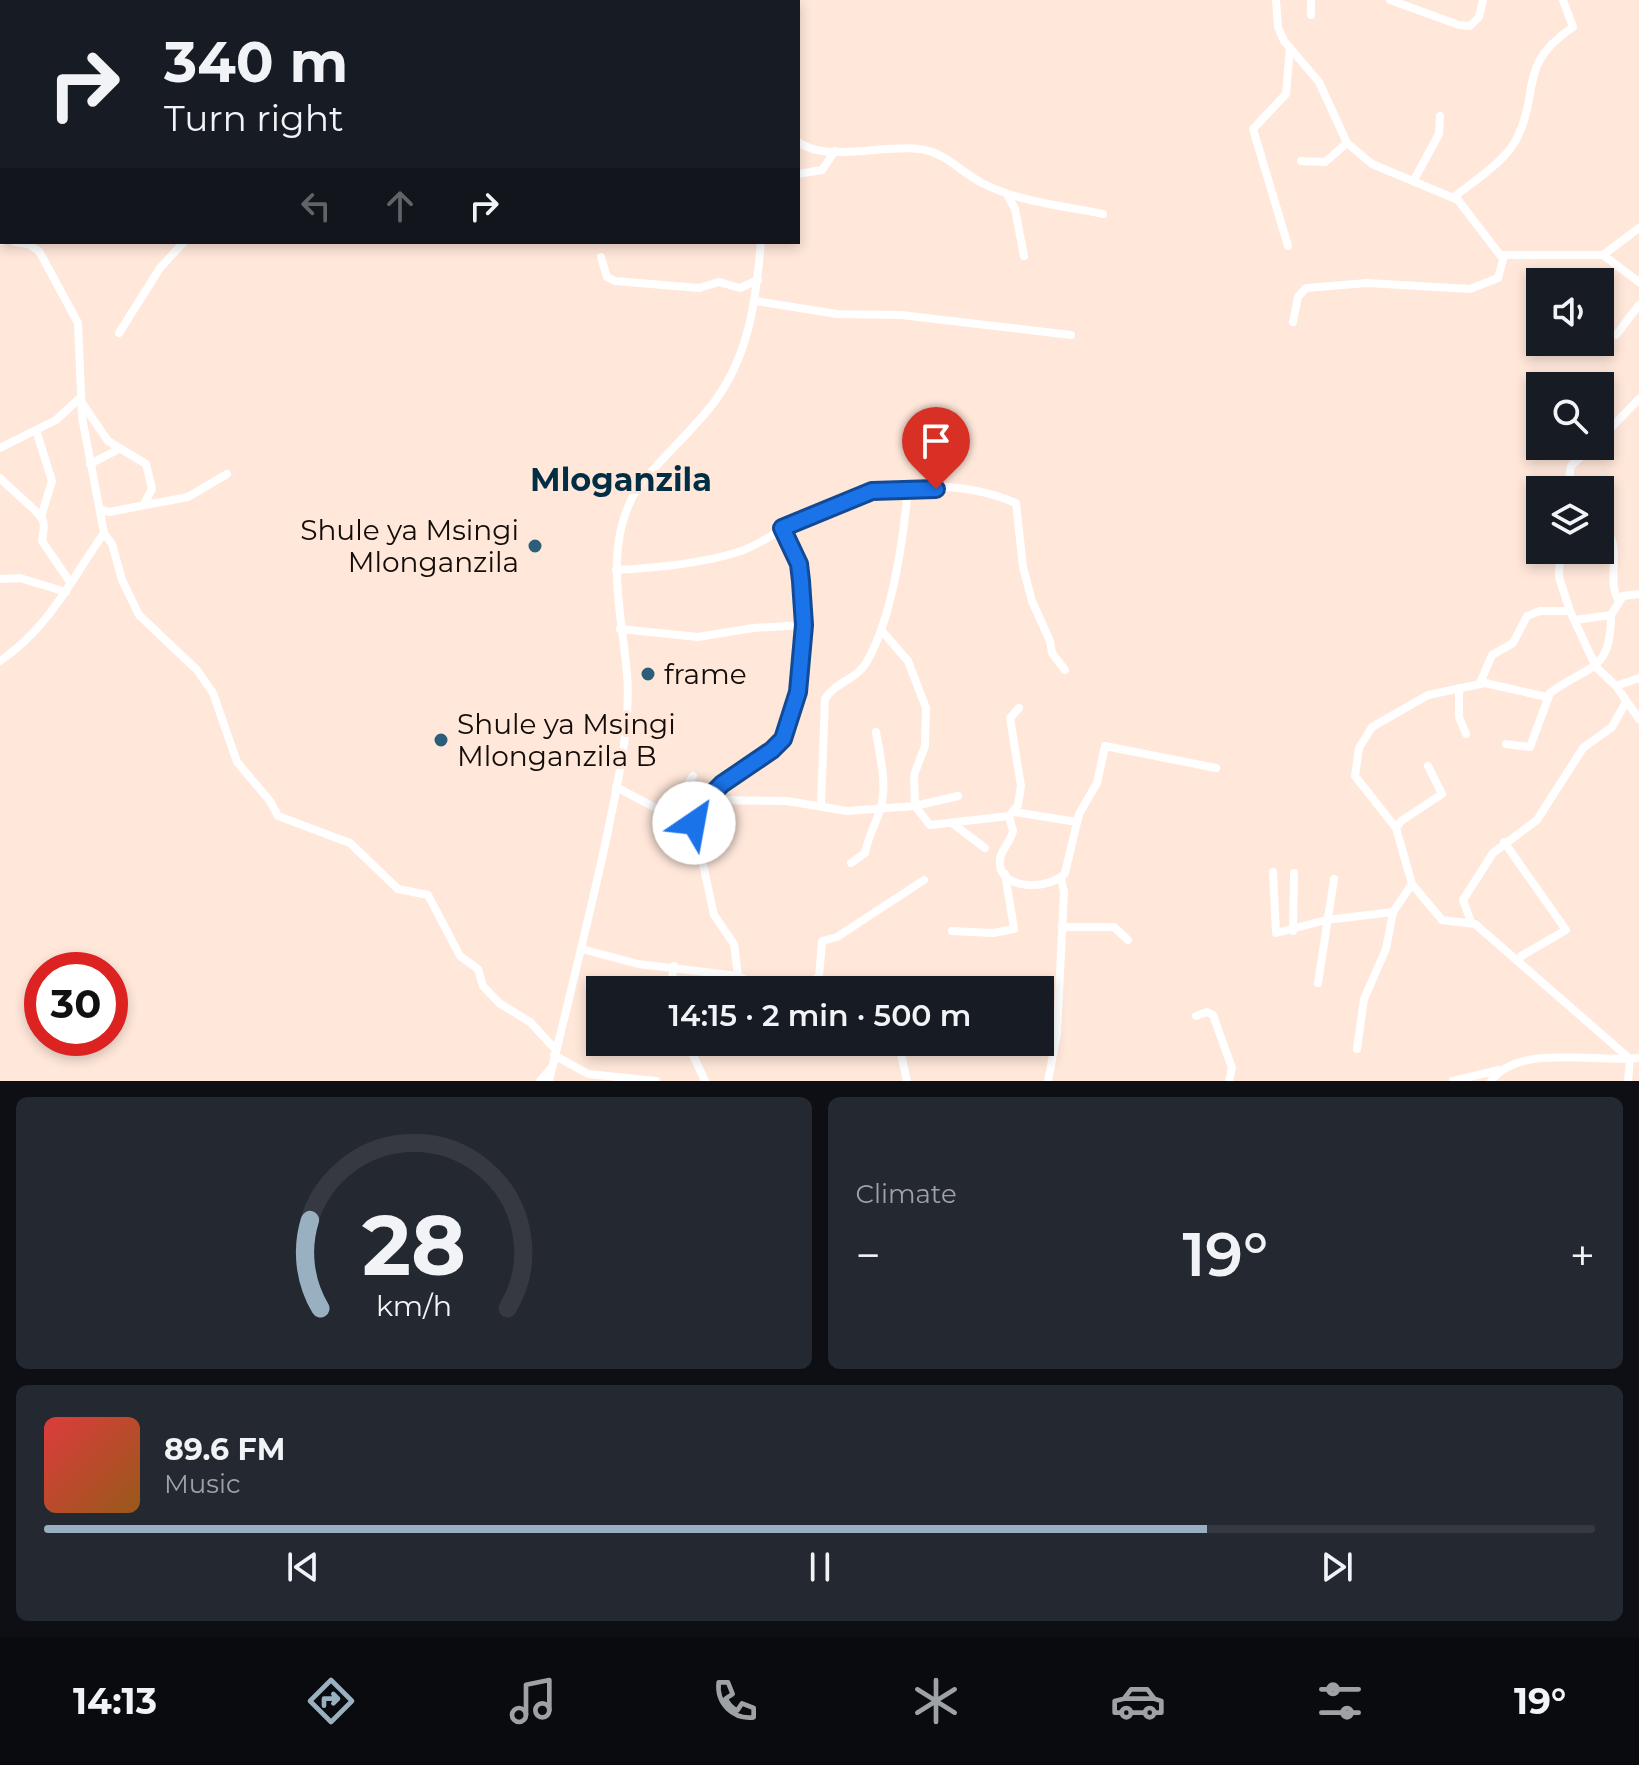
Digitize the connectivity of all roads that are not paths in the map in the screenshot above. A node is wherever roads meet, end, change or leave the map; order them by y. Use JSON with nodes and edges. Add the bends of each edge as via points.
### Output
{"nodes":[{"id":1,"x":1276,"y":0,"type":"edge"},
{"id":2,"x":1311,"y":0,"type":"edge"},
{"id":3,"x":1390,"y":0,"type":"edge"},
{"id":4,"x":1483,"y":0,"type":"edge"},
{"id":5,"x":1563,"y":0,"type":"edge"},
{"id":6,"x":1311,"y":15,"type":"dead end"},
{"id":7,"x":1290,"y":48,"type":"junction"},
{"id":8,"x":1440,"y":116,"type":"dead end"},
{"id":9,"x":800,"y":143,"type":"edge"},
{"id":10,"x":1347,"y":143,"type":"junction"},
{"id":11,"x":835,"y":151,"type":"junction"},
{"id":12,"x":1301,"y":161,"type":"dead end"},
{"id":13,"x":800,"y":174,"type":"edge"},
{"id":14,"x":1414,"y":180,"type":"junction"},
{"id":15,"x":1007,"y":194,"type":"junction"},
{"id":16,"x":1454,"y":197,"type":"junction"},
{"id":17,"x":1103,"y":214,"type":"dead end"},
{"id":18,"x":1639,"y":228,"type":"edge"},
{"id":19,"x":28,"y":244,"type":"edge"},
{"id":20,"x":182,"y":244,"type":"edge"},
{"id":21,"x":761,"y":244,"type":"edge"},
{"id":22,"x":1288,"y":246,"type":"dead end"},
{"id":23,"x":1603,"y":255,"type":"junction"},
{"id":24,"x":1024,"y":256,"type":"dead end"},
{"id":25,"x":1504,"y":256,"type":"junction"},
{"id":26,"x":601,"y":257,"type":"dead end"},
{"id":27,"x":758,"y":280,"type":"junction"},
{"id":28,"x":1639,"y":282,"type":"edge"},
{"id":29,"x":756,"y":301,"type":"junction"},
{"id":30,"x":1639,"y":305,"type":"edge"},
{"id":31,"x":1293,"y":322,"type":"dead end"},
{"id":32,"x":119,"y":333,"type":"dead end"},
{"id":33,"x":1071,"y":335,"type":"dead end"},
{"id":34,"x":1616,"y":335,"type":"dead end"},
{"id":35,"x":1639,"y":399,"type":"edge"},
{"id":36,"x":81,"y":400,"type":"junction"},
{"id":37,"x":1614,"y":425,"type":"edge"},
{"id":38,"x":36,"y":430,"type":"junction"},
{"id":39,"x":0,"y":448,"type":"edge"},
{"id":40,"x":119,"y":449,"type":"junction"},
{"id":41,"x":90,"y":464,"type":"junction"},
{"id":42,"x":227,"y":474,"type":"dead end"},
{"id":43,"x":0,"y":478,"type":"edge"},
{"id":44,"x":908,"y":489,"type":"junction"},
{"id":45,"x":145,"y":502,"type":"junction"},
{"id":46,"x":100,"y":509,"type":"junction"},
{"id":47,"x":41,"y":517,"type":"junction"},
{"id":48,"x":782,"y":528,"type":"junction"},
{"id":49,"x":104,"y":533,"type":"junction"},
{"id":50,"x":1559,"y":564,"type":"edge"},
{"id":51,"x":1614,"y":564,"type":"edge"},
{"id":52,"x":616,"y":570,"type":"junction"},
{"id":53,"x":0,"y":579,"type":"edge"},
{"id":54,"x":70,"y":582,"type":"junction"},
{"id":55,"x":66,"y":592,"type":"junction"},
{"id":56,"x":1639,"y":594,"type":"edge"},
{"id":57,"x":1619,"y":601,"type":"junction"},
{"id":58,"x":1570,"y":611,"type":"junction"},
{"id":59,"x":1611,"y":615,"type":"junction"},
{"id":60,"x":1575,"y":620,"type":"junction"},
{"id":61,"x":804,"y":625,"type":"junction"},
{"id":62,"x":620,"y":629,"type":"junction"},
{"id":63,"x":881,"y":630,"type":"junction"},
{"id":64,"x":0,"y":661,"type":"edge"},
{"id":65,"x":1596,"y":667,"type":"junction"},
{"id":66,"x":1065,"y":670,"type":"dead end"},
{"id":67,"x":1639,"y":678,"type":"edge"},
{"id":68,"x":1479,"y":684,"type":"junction"},
{"id":69,"x":1616,"y":686,"type":"junction"},
{"id":70,"x":1459,"y":688,"type":"junction"},
{"id":71,"x":1547,"y":697,"type":"junction"},
{"id":72,"x":1626,"y":702,"type":"junction"},
{"id":73,"x":1019,"y":708,"type":"dead end"},
{"id":74,"x":1639,"y":719,"type":"edge"},
{"id":75,"x":876,"y":732,"type":"dead end"},
{"id":76,"x":1466,"y":734,"type":"dead end"},
{"id":77,"x":1506,"y":744,"type":"dead end"},
{"id":78,"x":1428,"y":766,"type":"dead end"},
{"id":79,"x":1216,"y":768,"type":"dead end"},
{"id":80,"x":693,"y":776,"type":"dead end"},
{"id":81,"x":616,"y":787,"type":"junction"},
{"id":82,"x":958,"y":796,"type":"dead end"},
{"id":83,"x":706,"y":800,"type":"junction"},
{"id":84,"x":821,"y":804,"type":"junction"},
{"id":85,"x":915,"y":806,"type":"junction"},
{"id":86,"x":881,"y":808,"type":"junction"},
{"id":87,"x":1012,"y":814,"type":"junction"},
{"id":88,"x":669,"y":815,"type":"junction"},
{"id":89,"x":1077,"y":822,"type":"junction"},
{"id":90,"x":694,"y":823,"type":"junction"},
{"id":91,"x":952,"y":823,"type":"junction"},
{"id":92,"x":1396,"y":828,"type":"junction"},
{"id":93,"x":1504,"y":842,"type":"junction"},
{"id":94,"x":985,"y":848,"type":"dead end"},
{"id":95,"x":851,"y":863,"type":"dead end"},
{"id":96,"x":1273,"y":872,"type":"dead end"},
{"id":97,"x":1005,"y":873,"type":"junction"},
{"id":98,"x":1294,"y":873,"type":"dead end"},
{"id":99,"x":1061,"y":878,"type":"junction"},
{"id":100,"x":1334,"y":879,"type":"dead end"},
{"id":101,"x":924,"y":880,"type":"dead end"},
{"id":102,"x":1412,"y":884,"type":"junction"},
{"id":103,"x":1393,"y":912,"type":"junction"},
{"id":104,"x":1326,"y":920,"type":"junction"},
{"id":105,"x":1471,"y":922,"type":"junction"},
{"id":106,"x":1062,"y":927,"type":"junction"},
{"id":107,"x":952,"y":931,"type":"dead end"},
{"id":108,"x":1293,"y":931,"type":"junction"},
{"id":109,"x":1128,"y":940,"type":"dead end"},
{"id":110,"x":582,"y":949,"type":"junction"},
{"id":111,"x":1519,"y":961,"type":"junction"},
{"id":112,"x":674,"y":966,"type":"junction"},
{"id":113,"x":672,"y":976,"type":"edge"},
{"id":114,"x":738,"y":976,"type":"joint"},
{"id":115,"x":819,"y":976,"type":"edge"},
{"id":116,"x":1318,"y":983,"type":"dead end"},
{"id":117,"x":1196,"y":1016,"type":"dead end"},
{"id":118,"x":1357,"y":1049,"type":"dead end"},
{"id":119,"x":555,"y":1052,"type":"junction"},
{"id":120,"x":693,"y":1056,"type":"edge"},
{"id":121,"x":903,"y":1056,"type":"edge"},
{"id":122,"x":1635,"y":1058,"type":"edge"},
{"id":123,"x":552,"y":1068,"type":"junction"},
{"id":124,"x":1499,"y":1070,"type":"junction"},
{"id":125,"x":540,"y":1081,"type":"edge"},
{"id":126,"x":549,"y":1081,"type":"edge"},
{"id":127,"x":656,"y":1081,"type":"edge"},
{"id":128,"x":705,"y":1081,"type":"edge"},
{"id":129,"x":907,"y":1081,"type":"edge"},
{"id":130,"x":1048,"y":1081,"type":"edge"},
{"id":131,"x":1229,"y":1081,"type":"edge"},
{"id":132,"x":1453,"y":1081,"type":"edge"},
{"id":133,"x":1491,"y":1081,"type":"edge"},
{"id":134,"x":1628,"y":1081,"type":"edge"}],
"edges":[{"from":1,"to":7,"type":"street","via":[[1278,27]]},
{"from":2,"to":6,"type":"street"},
{"from":3,"to":4,"type":"street","via":[[1470,26],[1479,17]]},
{"from":5,"to":16,"type":"street","via":[[1573,27],[1545,48],[1518,136]]},
{"from":7,"to":10,"type":"street","via":[[1319,82]]},
{"from":7,"to":22,"type":"street","via":[[1286,94],[1253,129]]},
{"from":8,"to":14,"type":"street","via":[[1439,134]]},
{"from":9,"to":11,"type":"street","via":[[817,151]]},
{"from":10,"to":12,"type":"street","via":[[1325,162]]},
{"from":10,"to":14,"type":"street","via":[[1364,160]]},
{"from":11,"to":13,"type":"street","via":[[822,170]]},
{"from":11,"to":15,"type":"street","via":[[931,151]]},
{"from":14,"to":16,"type":"street"},
{"from":15,"to":17,"type":"street"},
{"from":15,"to":24,"type":"street"},
{"from":16,"to":25,"type":"street","via":[[1496,253]]},
{"from":18,"to":23,"type":"street"},
{"from":19,"to":36,"type":"street","via":[[39,251],[78,323]]},
{"from":20,"to":32,"type":"street","via":[[160,268]]},
{"from":21,"to":27,"type":"street"},
{"from":23,"to":25,"type":"street"},
{"from":23,"to":28,"type":"street"},
{"from":25,"to":31,"type":"street","via":[[1498,278],[1470,289],[1367,283],[1306,288],[1298,297]]},
{"from":26,"to":27,"type":"street","via":[[607,277],[615,281],[699,288],[719,282],[740,288]]},
{"from":27,"to":29,"type":"street"},
{"from":29,"to":33,"type":"street","via":[[837,314],[901,315]]},
{"from":29,"to":52,"type":"street","via":[[740,358],[715,402],[654,467],[629,503]]},
{"from":30,"to":34,"type":"street"},
{"from":35,"to":37,"type":"street"},
{"from":36,"to":38,"type":"street"},
{"from":36,"to":40,"type":"street","via":[[104,437]]},
{"from":36,"to":41,"type":"street"},
{"from":38,"to":39,"type":"street"},
{"from":38,"to":47,"type":"street","via":[[52,481]]},
{"from":40,"to":41,"type":"street"},
{"from":40,"to":45,"type":"street","via":[[150,471],[152,489]]},
{"from":41,"to":46,"type":"street"},
{"from":42,"to":45,"type":"street","via":[[188,497]]},
{"from":43,"to":47,"type":"street"},
{"from":44,"to":48,"type":"street","via":[[862,493]]},
{"from":44,"to":63,"type":"street"},
{"from":44,"to":66,"type":"street","via":[[958,486],[1016,503],[1032,601],[1052,653]]},
{"from":45,"to":46,"type":"street","via":[[109,512]]},
{"from":46,"to":49,"type":"street"},
{"from":47,"to":54,"type":"street","via":[[42,541]]},
{"from":48,"to":52,"type":"street","via":[[742,551],[717,558]]},
{"from":48,"to":61,"type":"street","via":[[799,564]]},
{"from":49,"to":54,"type":"street"},
{"from":49,"to":119,"type":"street","via":[[139,615],[186,657],[213,693],[237,762],[275,813],[350,843],[398,889],[427,893],[460,956],[478,969],[483,986],[530,1022]]},
{"from":50,"to":58,"type":"street"},
{"from":51,"to":57,"type":"street"},
{"from":52,"to":62,"type":"street"},
{"from":53,"to":55,"type":"street","via":[[20,578]]},
{"from":54,"to":55,"type":"street"},
{"from":55,"to":64,"type":"street","via":[[23,646]]},
{"from":56,"to":57,"type":"street"},
{"from":57,"to":59,"type":"street"},
{"from":58,"to":60,"type":"street"},
{"from":58,"to":68,"type":"street","via":[[1527,616],[1513,643],[1492,655]]},
{"from":59,"to":60,"type":"street"},
{"from":59,"to":65,"type":"street","via":[[1608,652]]},
{"from":60,"to":65,"type":"street"},
{"from":61,"to":62,"type":"street","via":[[698,637]]},
{"from":61,"to":83,"type":"street","via":[[798,692],[783,739]]},
{"from":62,"to":81,"type":"street","via":[[628,692]]},
{"from":63,"to":84,"type":"street","via":[[857,675],[825,699]]},
{"from":63,"to":85,"type":"street","via":[[908,661],[924,698],[926,739],[914,775]]},
{"from":65,"to":69,"type":"street"},
{"from":65,"to":71,"type":"street"},
{"from":67,"to":69,"type":"street"},
{"from":68,"to":70,"type":"street"},
{"from":68,"to":71,"type":"street"},
{"from":69,"to":72,"type":"street"},
{"from":70,"to":76,"type":"street","via":[[1459,717]]},
{"from":70,"to":92,"type":"street","via":[[1428,695],[1375,725],[1359,748],[1355,776]]},
{"from":71,"to":77,"type":"street","via":[[1530,747]]},
{"from":72,"to":74,"type":"street"},
{"from":72,"to":93,"type":"street","via":[[1612,727],[1585,745],[1537,820]]},
{"from":73,"to":87,"type":"street","via":[[1010,718],[1021,786]]},
{"from":75,"to":86,"type":"street"},
{"from":78,"to":92,"type":"street","via":[[1442,794]]},
{"from":79,"to":89,"type":"street","via":[[1105,746],[1097,783]]},
{"from":80,"to":88,"type":"street"},
{"from":81,"to":88,"type":"street"},
{"from":81,"to":110,"type":"street"},
{"from":82,"to":85,"type":"street"},
{"from":83,"to":84,"type":"street"},
{"from":83,"to":90,"type":"street"},
{"from":84,"to":86,"type":"street","via":[[847,811]]},
{"from":85,"to":86,"type":"street"},
{"from":85,"to":91,"type":"street","via":[[928,825]]},
{"from":86,"to":95,"type":"street","via":[[865,853]]},
{"from":87,"to":89,"type":"street"},
{"from":87,"to":91,"type":"street"},
{"from":87,"to":97,"type":"street","via":[[1013,831],[1000,858]]},
{"from":88,"to":90,"type":"street"},
{"from":89,"to":99,"type":"street"},
{"from":90,"to":114,"type":"street","via":[[714,915],[734,944]]},
{"from":91,"to":94,"type":"street"},
{"from":92,"to":102,"type":"street"},
{"from":93,"to":105,"type":"street","via":[[1464,899]]},
{"from":93,"to":111,"type":"street","via":[[1566,930]]},
{"from":96,"to":108,"type":"street","via":[[1274,932]]},
{"from":97,"to":99,"type":"street","via":[[1026,886]]},
{"from":97,"to":107,"type":"street","via":[[1014,929]]},
{"from":98,"to":108,"type":"street"},
{"from":99,"to":106,"type":"street"},
{"from":100,"to":104,"type":"street"},
{"from":101,"to":115,"type":"street","via":[[837,937],[822,941]]},
{"from":102,"to":103,"type":"street"},
{"from":102,"to":105,"type":"street","via":[[1442,920]]},
{"from":103,"to":104,"type":"street"},
{"from":103,"to":118,"type":"street","via":[[1386,949],[1360,1009]]},
{"from":104,"to":108,"type":"street"},
{"from":104,"to":116,"type":"street"},
{"from":105,"to":111,"type":"street"},
{"from":106,"to":109,"type":"street","via":[[1114,927]]},
{"from":106,"to":130,"type":"street","via":[[1057,1034]]},
{"from":110,"to":112,"type":"street","via":[[638,964]]},
{"from":110,"to":119,"type":"street"},
{"from":111,"to":122,"type":"street"},
{"from":112,"to":113,"type":"street"},
{"from":112,"to":114,"type":"street"},
{"from":117,"to":131,"type":"street","via":[[1213,1015],[1232,1068]]},
{"from":119,"to":123,"type":"street"},
{"from":119,"to":127,"type":"street","via":[[588,1074]]},
{"from":120,"to":128,"type":"street"},
{"from":121,"to":129,"type":"street"},
{"from":122,"to":124,"type":"street","via":[[1524,1059]]},
{"from":122,"to":134,"type":"street"},
{"from":123,"to":125,"type":"street"},
{"from":123,"to":126,"type":"street"},
{"from":124,"to":132,"type":"street"},
{"from":124,"to":133,"type":"street"}]}
